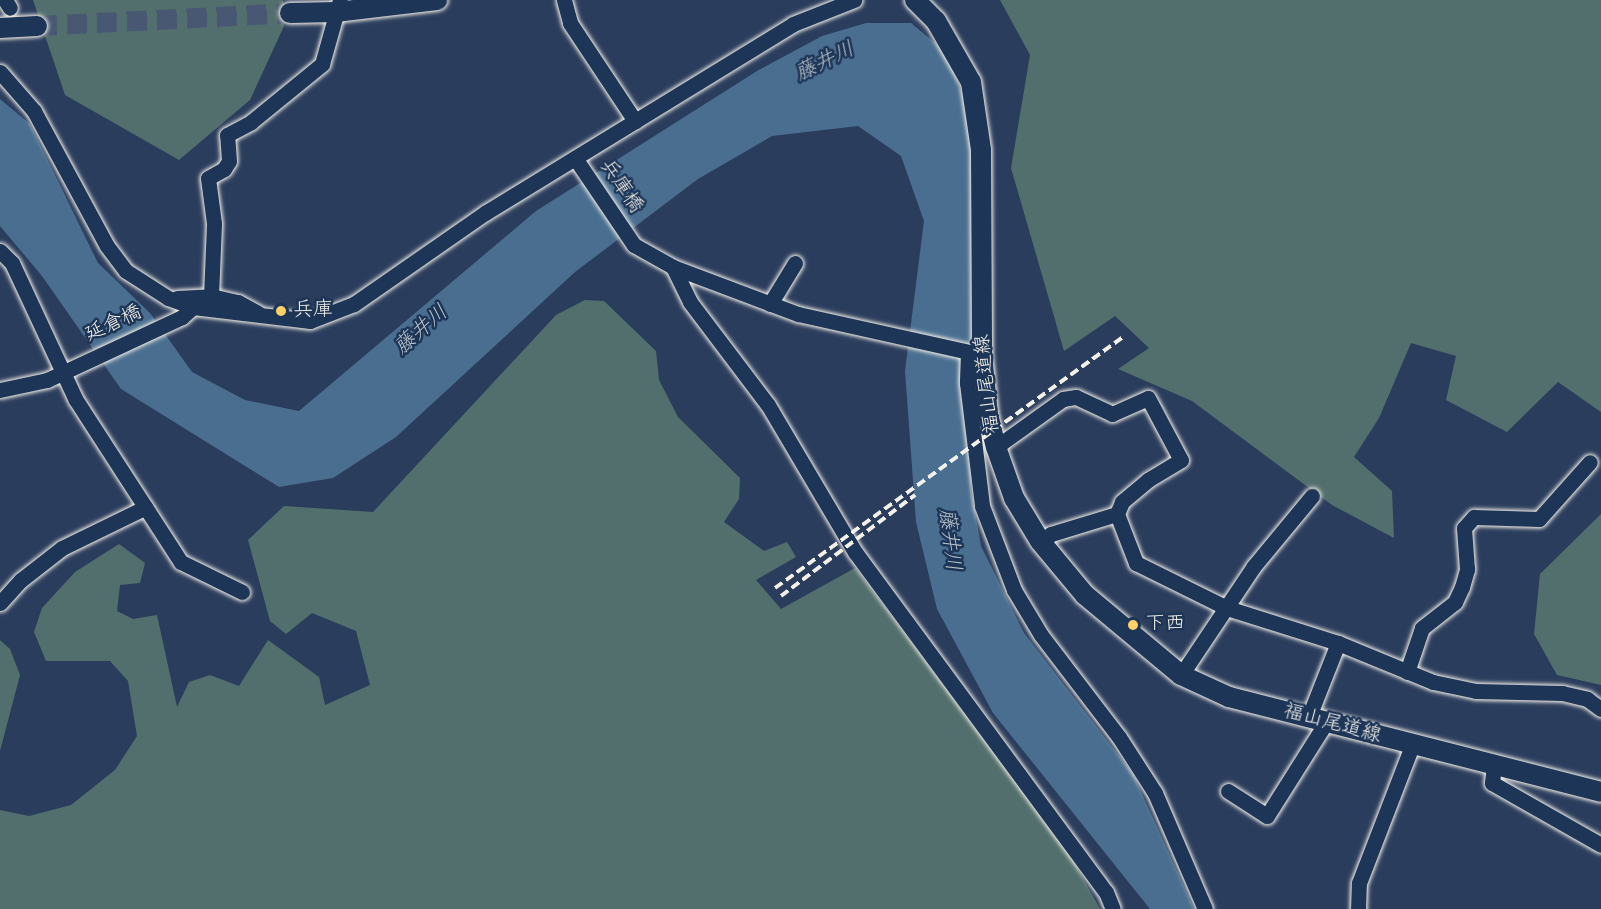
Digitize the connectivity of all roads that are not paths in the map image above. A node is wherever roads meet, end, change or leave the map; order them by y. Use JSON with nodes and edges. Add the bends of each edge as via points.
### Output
{"nodes":[{"id":1,"x":437,"y":0,"type":"edge"},
{"id":2,"x":564,"y":0,"type":"edge"},
{"id":3,"x":854,"y":0,"type":"edge"},
{"id":4,"x":915,"y":0,"type":"edge"},
{"id":5,"x":338,"y":6,"type":"edge"},
{"id":6,"x":290,"y":13,"type":"tunnel mouth"},
{"id":7,"x":37,"y":26,"type":"tunnel mouth"},
{"id":8,"x":0,"y":28,"type":"edge"},
{"id":9,"x":0,"y":72,"type":"edge"},
{"id":10,"x":635,"y":121,"type":"junction"},
{"id":11,"x":577,"y":162,"type":"junction"},
{"id":12,"x":0,"y":251,"type":"edge"},
{"id":13,"x":795,"y":263,"type":"dead end"},
{"id":14,"x":673,"y":267,"type":"junction"},
{"id":15,"x":211,"y":296,"type":"junction"},
{"id":16,"x":168,"y":297,"type":"junction"},
{"id":17,"x":770,"y":304,"type":"junction"},
{"id":18,"x":187,"y":312,"type":"junction"},
{"id":19,"x":268,"y":318,"type":"junction"},
{"id":20,"x":972,"y":353,"type":"junction"},
{"id":21,"x":65,"y":372,"type":"junction"},
{"id":22,"x":0,"y":390,"type":"edge"},
{"id":23,"x":996,"y":447,"type":"junction"},
{"id":24,"x":1590,"y":462,"type":"dead end"},
{"id":25,"x":1312,"y":496,"type":"dead end"},
{"id":26,"x":146,"y":507,"type":"junction"},
{"id":27,"x":1117,"y":514,"type":"junction"},
{"id":28,"x":1040,"y":541,"type":"junction"},
{"id":29,"x":242,"y":592,"type":"dead end"},
{"id":30,"x":0,"y":603,"type":"edge"},
{"id":31,"x":1227,"y":608,"type":"junction"},
{"id":32,"x":1338,"y":643,"type":"junction"},
{"id":33,"x":1407,"y":672,"type":"junction"},
{"id":34,"x":1181,"y":675,"type":"junction"},
{"id":35,"x":1601,"y":709,"type":"edge"},
{"id":36,"x":1316,"y":722,"type":"junction"},
{"id":37,"x":1412,"y":746,"type":"junction"},
{"id":38,"x":1494,"y":766,"type":"junction"},
{"id":39,"x":1228,"y":791,"type":"dead end"},
{"id":40,"x":1601,"y":792,"type":"edge"},
{"id":41,"x":1601,"y":845,"type":"edge"},
{"id":42,"x":1113,"y":909,"type":"edge"},
{"id":43,"x":1205,"y":909,"type":"edge"},
{"id":44,"x":1358,"y":909,"type":"edge"}],
"edges":[{"from":1,"to":5,"type":"main road"},
{"from":2,"to":10,"type":"street","via":[[570,23]]},
{"from":3,"to":10,"type":"street","via":[[793,24]]},
{"from":4,"to":20,"type":"main road","name":"福山尾道線","via":[[936,21],[970,82],[981,150]]},
{"from":5,"to":6,"type":"main road"},
{"from":5,"to":15,"type":"street","via":[[322,64],[252,122],[227,135],[229,161],[224,169],[208,178],[214,223]]},
{"from":7,"to":8,"type":"main road"},
{"from":9,"to":16,"type":"street","via":[[34,111],[107,246],[126,271]]},
{"from":10,"to":11,"type":"street"},
{"from":11,"to":14,"type":"street","name":"兵庫橋","via":[[634,245]]},
{"from":11,"to":19,"type":"street","via":[[485,213],[354,304],[310,321]]},
{"from":12,"to":21,"type":"street","via":[[12,263]]},
{"from":13,"to":17,"type":"street"},
{"from":14,"to":17,"type":"street","name":"兵庫橋"},
{"from":14,"to":42,"type":"street","via":[[690,302],[768,405],[855,552],[1106,892]]},
{"from":15,"to":16,"type":"street"},
{"from":15,"to":19,"type":"street","via":[[238,302]]},
{"from":16,"to":18,"type":"street"},
{"from":17,"to":20,"type":"street","name":"兵庫橋"},
{"from":18,"to":19,"type":"street"},
{"from":18,"to":21,"type":"street","name":"延倉橋"},
{"from":20,"to":23,"type":"main road","name":"福山尾道線"},
{"from":20,"to":43,"type":"street","via":[[968,383],[982,506],[1014,590],[1041,635],[1119,737],[1155,793]]},
{"from":21,"to":22,"type":"street","name":"延倉橋"},
{"from":21,"to":26,"type":"street","via":[[76,400]]},
{"from":23,"to":27,"type":"street","via":[[1063,399],[1076,397],[1112,414],[1148,398],[1181,460],[1148,480],[1122,502]]},
{"from":23,"to":28,"type":"main road","name":"福山尾道線","via":[[1014,498]]},
{"from":24,"to":33,"type":"street","via":[[1539,519],[1474,517],[1464,528],[1467,569],[1462,587],[1455,602],[1422,628]]},
{"from":25,"to":31,"type":"street","via":[[1254,566]]},
{"from":26,"to":29,"type":"street","via":[[181,562]]},
{"from":26,"to":30,"type":"street","via":[[62,548],[21,580]]},
{"from":27,"to":28,"type":"street"},
{"from":27,"to":31,"type":"street","via":[[1136,563]]},
{"from":28,"to":34,"type":"main road","name":"福山尾道線","via":[[1085,595]]},
{"from":31,"to":32,"type":"street"},
{"from":31,"to":34,"type":"street"},
{"from":32,"to":33,"type":"street"},
{"from":32,"to":36,"type":"street"},
{"from":33,"to":35,"type":"street","via":[[1476,691],[1562,693],[1587,699]]},
{"from":34,"to":36,"type":"main road","name":"福山尾道線","via":[[1229,697]]},
{"from":36,"to":37,"type":"main road","name":"福山尾道線"},
{"from":36,"to":39,"type":"street","via":[[1267,816]]},
{"from":37,"to":38,"type":"main road","name":"福山尾道線"},
{"from":37,"to":44,"type":"street","via":[[1359,883]]},
{"from":38,"to":40,"type":"main road","name":"福山尾道線"},
{"from":38,"to":41,"type":"street","via":[[1492,783]]}]}
